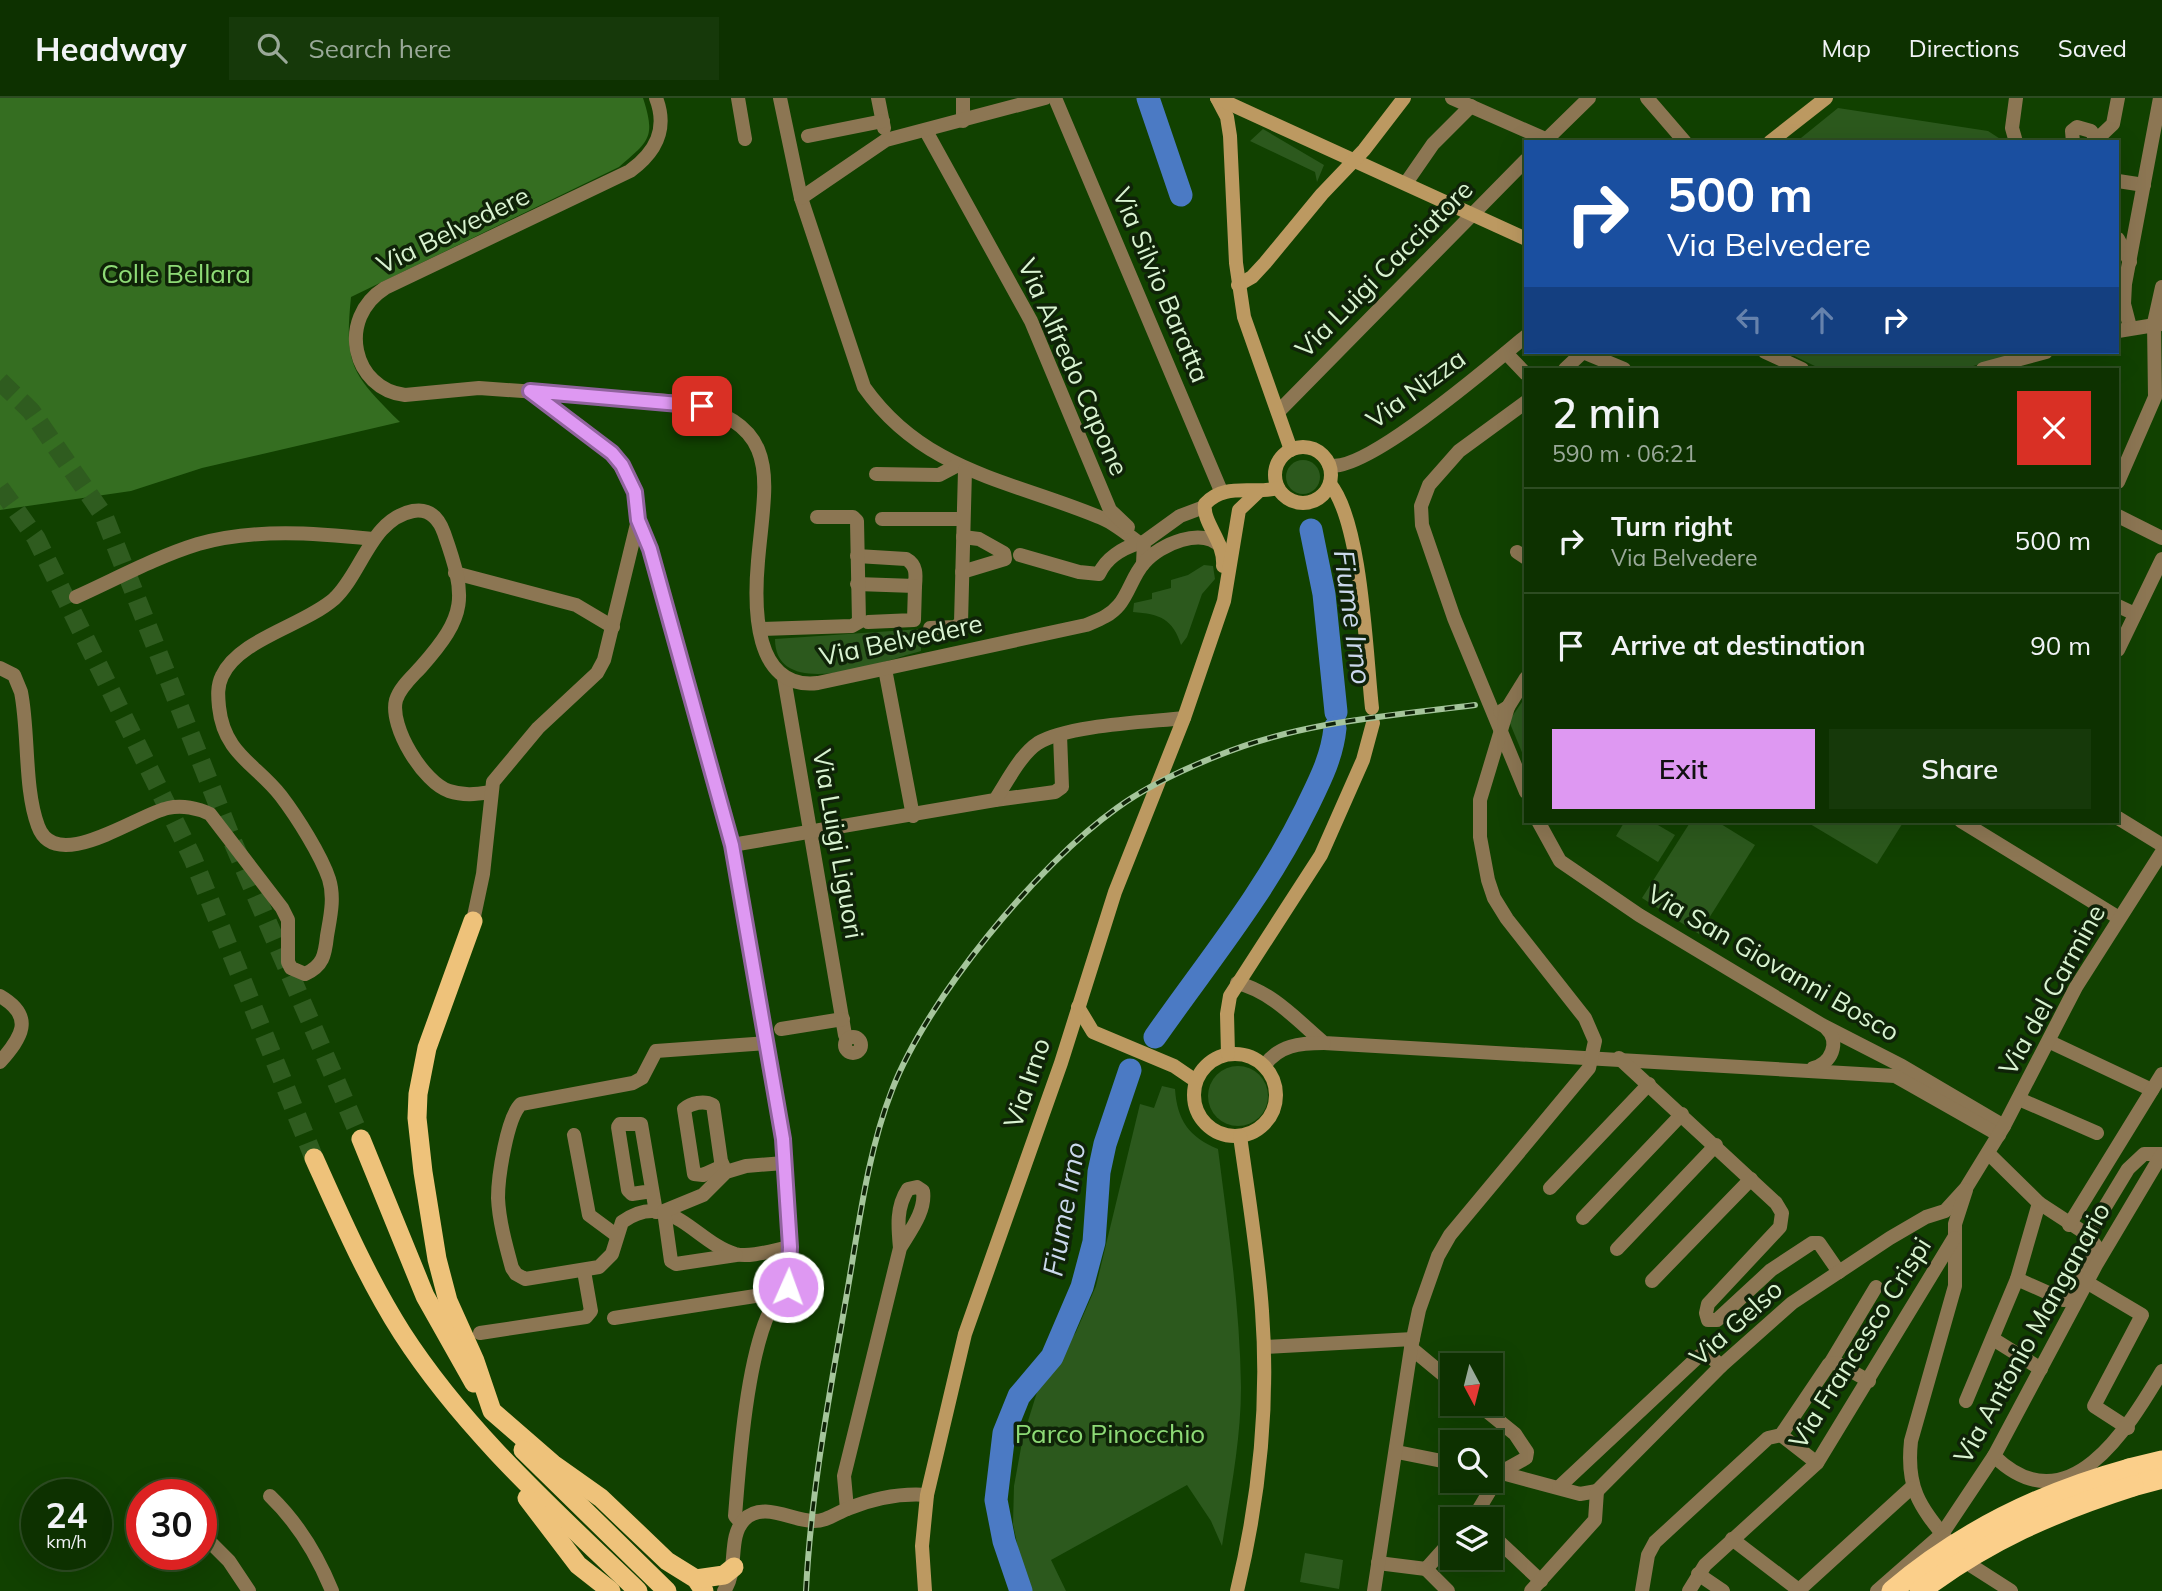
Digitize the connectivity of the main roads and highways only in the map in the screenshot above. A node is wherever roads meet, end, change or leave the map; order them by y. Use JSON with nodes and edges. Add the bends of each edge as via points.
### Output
{"nodes":[{"id":1,"x":1217,"y":98,"type":"edge"},
{"id":2,"x":1404,"y":98,"type":"edge"},
{"id":3,"x":1826,"y":98,"type":"edge"},
{"id":4,"x":1253,"y":114,"type":"junction"},
{"id":5,"x":1230,"y":136,"type":"junction"},
{"id":6,"x":1773,"y":140,"type":"edge"},
{"id":7,"x":1355,"y":160,"type":"junction"},
{"id":8,"x":1524,"y":238,"type":"edge"},
{"id":9,"x":1238,"y":285,"type":"junction"},
{"id":10,"x":1291,"y":450,"type":"junction"},
{"id":11,"x":1330,"y":484,"type":"junction"},
{"id":12,"x":1278,"y":488,"type":"junction"},
{"id":13,"x":1258,"y":492,"type":"junction"},
{"id":14,"x":1224,"y":601,"type":"junction"},
{"id":15,"x":473,"y":921,"type":"road end"},
{"id":16,"x":1079,"y":1007,"type":"junction"},
{"id":17,"x":1093,"y":1032,"type":"junction"},
{"id":18,"x":1064,"y":1052,"type":"junction"},
{"id":19,"x":1228,"y":1054,"type":"junction"},
{"id":20,"x":1196,"y":1081,"type":"junction"},
{"id":21,"x":1240,"y":1136,"type":"junction"},
{"id":22,"x":361,"y":1139,"type":"tunnel mouth"},
{"id":23,"x":314,"y":1158,"type":"tunnel mouth"},
{"id":24,"x":454,"y":1404,"type":"junction"},
{"id":25,"x":492,"y":1411,"type":"junction"},
{"id":26,"x":2162,"y":1461,"type":"edge"},
{"id":27,"x":2131,"y":1477,"type":"junction"},
{"id":28,"x":2162,"y":1478,"type":"edge"},
{"id":29,"x":566,"y":1508,"type":"junction"},
{"id":30,"x":734,"y":1567,"type":"road end"},
{"id":31,"x":700,"y":1585,"type":"edge"},
{"id":32,"x":611,"y":1591,"type":"edge"},
{"id":33,"x":638,"y":1591,"type":"edge"},
{"id":34,"x":667,"y":1591,"type":"edge"},
{"id":35,"x":925,"y":1591,"type":"edge"},
{"id":36,"x":1237,"y":1591,"type":"edge"},
{"id":37,"x":1892,"y":1591,"type":"edge"},
{"id":38,"x":1920,"y":1591,"type":"edge"}],
"edges":[{"from":1,"to":4,"type":"main road"},
{"from":1,"to":5,"type":"main road"},
{"from":2,"to":7,"type":"main road"},
{"from":3,"to":6,"type":"main road"},
{"from":4,"to":5,"type":"main road","via":[[1245,112],[1233,118]]},
{"from":4,"to":7,"type":"main road"},
{"from":5,"to":9,"type":"main road"},
{"from":7,"to":8,"type":"main road"},
{"from":7,"to":9,"type":"main road","via":[[1259,270]]},
{"from":9,"to":10,"type":"main road","via":[[1252,346]]},
{"from":10,"to":11,"type":"main road","via":[[1309,448],[1324,457]]},
{"from":10,"to":12,"type":"main road","via":[[1279,462]]},
{"from":11,"to":12,"type":"main road","via":[[1320,497],[1305,503],[1289,499]]},
{"from":11,"to":19,"type":"main road","via":[[1342,506],[1354,557],[1372,715],[1363,760],[1321,855],[1237,983],[1227,1014]]},
{"from":12,"to":13,"type":"main road"},
{"from":13,"to":14,"type":"main road","name":"Via Irno","via":[[1238,516]]},
{"from":13,"to":14,"type":"main road","name":"Via Irno","via":[[1221,491],[1204,508],[1221,547]]},
{"from":14,"to":16,"type":"main road","name":"Via Irno","via":[[1184,718],[1115,892]]},
{"from":15,"to":25,"type":"highway","via":[[427,1048],[417,1118],[441,1279]]},
{"from":16,"to":17,"type":"main road"},
{"from":16,"to":18,"type":"main road","name":"Via Irno"},
{"from":17,"to":18,"type":"main road","via":[[1075,1039]]},
{"from":17,"to":20,"type":"main road","via":[[1174,1066]]},
{"from":18,"to":35,"type":"main road","name":"Via Irno","via":[[965,1334],[927,1495],[922,1546]]},
{"from":19,"to":20,"type":"main road","via":[[1205,1066]]},
{"from":19,"to":21,"type":"main road","via":[[1248,1055],[1264,1066],[1276,1087],[1273,1111],[1260,1128]]},
{"from":20,"to":21,"type":"main road","via":[[1195,1105],[1207,1125],[1216,1132]]},
{"from":21,"to":36,"type":"main road","via":[[1264,1347],[1256,1496]]},
{"from":22,"to":25,"type":"highway","via":[[425,1296]]},
{"from":23,"to":24,"type":"highway","via":[[371,1280]]},
{"from":24,"to":29,"type":"highway","via":[[482,1437]]},
{"from":24,"to":32,"type":"highway","via":[[475,1442],[537,1509],[562,1546]]},
{"from":25,"to":29,"type":"highway"},
{"from":25,"to":31,"type":"highway"},
{"from":26,"to":27,"type":"highway"},
{"from":27,"to":28,"type":"highway"},
{"from":27,"to":37,"type":"highway","bridge":true,"via":[[2058,1492],[1998,1519],[1944,1551]]},
{"from":27,"to":38,"type":"highway","bridge":true,"via":[[2007,1534]]},
{"from":29,"to":33,"type":"highway"},
{"from":29,"to":34,"type":"highway"},
{"from":30,"to":31,"type":"highway"}]}
